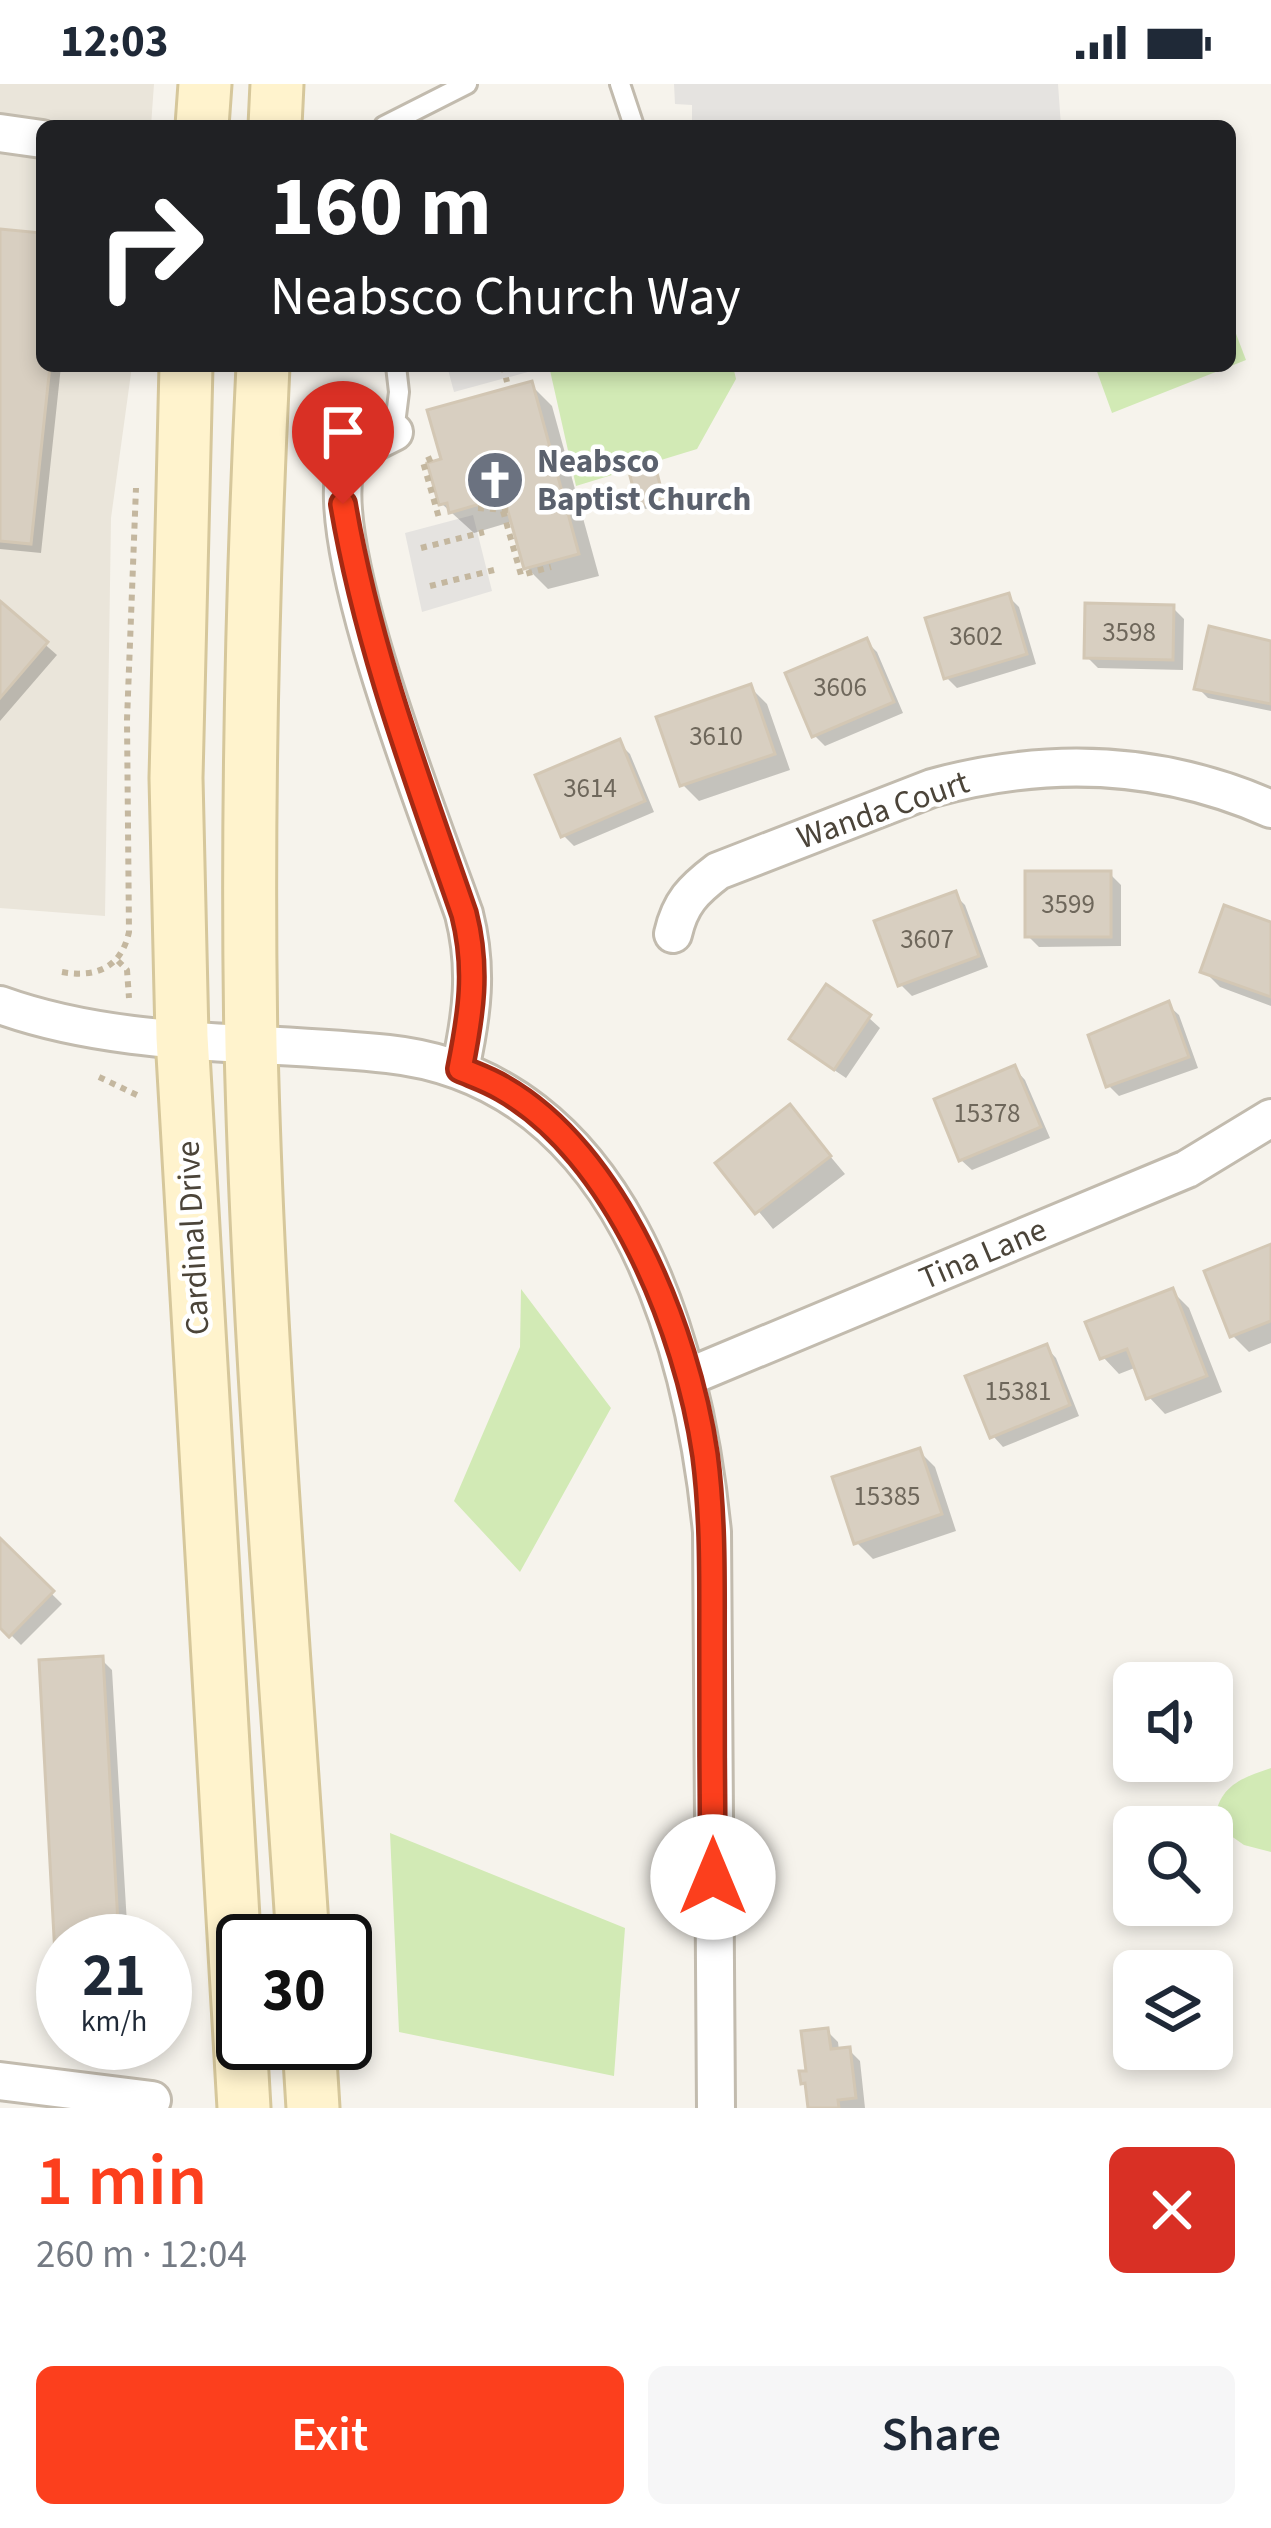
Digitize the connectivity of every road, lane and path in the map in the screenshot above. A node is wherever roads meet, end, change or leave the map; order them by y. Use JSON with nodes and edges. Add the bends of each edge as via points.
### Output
{"nodes":[{"id":1,"x":205,"y":84,"type":"edge"},
{"id":2,"x":277,"y":84,"type":"edge"},
{"id":3,"x":467,"y":84,"type":"edge"},
{"id":4,"x":620,"y":84,"type":"edge"},
{"id":5,"x":202,"y":120,"type":"edge"},
{"id":6,"x":275,"y":120,"type":"edge"},
{"id":7,"x":396,"y":120,"type":"edge"},
{"id":8,"x":632,"y":120,"type":"edge"},
{"id":9,"x":0,"y":133,"type":"edge"},
{"id":10,"x":36,"y":138,"type":"edge"},
{"id":11,"x":186,"y":372,"type":"edge"},
{"id":12,"x":263,"y":372,"type":"edge"},
{"id":13,"x":397,"y":372,"type":"edge"},
{"id":14,"x":504,"y":372,"type":"edge"},
{"id":15,"x":507,"y":382,"type":"dead end"},
{"id":16,"x":411,"y":437,"type":"junction"},
{"id":17,"x":478,"y":508,"type":"dead end"},
{"id":18,"x":439,"y":518,"type":"dead end"},
{"id":19,"x":484,"y":532,"type":"dead end"},
{"id":20,"x":421,"y":548,"type":"dead end"},
{"id":21,"x":551,"y":567,"type":"dead end"},
{"id":22,"x":494,"y":570,"type":"dead end"},
{"id":23,"x":430,"y":586,"type":"dead end"},
{"id":24,"x":1271,"y":809,"type":"edge"},
{"id":25,"x":673,"y":934,"type":"dead end"},
{"id":26,"x":127,"y":970,"type":"dead end"},
{"id":27,"x":62,"y":972,"type":"dead end"},
{"id":28,"x":0,"y":1005,"type":"edge"},
{"id":29,"x":182,"y":1037,"type":"junction"},
{"id":30,"x":251,"y":1044,"type":"junction"},
{"id":31,"x":460,"y":1069,"type":"junction"},
{"id":32,"x":100,"y":1077,"type":"dead end"},
{"id":33,"x":137,"y":1078,"type":"dead end"},
{"id":34,"x":1271,"y":1118,"type":"edge"},
{"id":35,"x":688,"y":1377,"type":"junction"},
{"id":36,"x":301,"y":1914,"type":"edge"},
{"id":37,"x":311,"y":2070,"type":"edge"},
{"id":38,"x":0,"y":2081,"type":"edge"},
{"id":39,"x":152,"y":2099,"type":"dead end"},
{"id":40,"x":244,"y":2108,"type":"edge"},
{"id":41,"x":313,"y":2108,"type":"edge"},
{"id":42,"x":716,"y":2108,"type":"edge"}],
"edges":[{"from":1,"to":5,"type":"main road"},
{"from":2,"to":6,"type":"main road"},
{"from":3,"to":7,"type":"lane"},
{"from":4,"to":8,"type":"lane"},
{"from":9,"to":10,"type":"street"},
{"from":11,"to":29,"type":"main road","name":"Cardinal Drive","via":[[176,778]]},
{"from":12,"to":30,"type":"main road","name":"Cardinal Drive"},
{"from":13,"to":16,"type":"lane"},
{"from":14,"to":15,"type":"path"},
{"from":16,"to":18,"type":"path","via":[[433,460],[423,462]]},
{"from":16,"to":31,"type":"street","via":[[358,450],[346,461],[343,504],[378,666],[473,952]]},
{"from":17,"to":21,"type":"path","via":[[506,511],[521,575]]},
{"from":19,"to":20,"type":"path"},
{"from":22,"to":23,"type":"path"},
{"from":24,"to":25,"type":"street","name":"Wanda Court","via":[[1219,787],[1115,767],[1031,767],[969,778],[718,871],[678,910]]},
{"from":26,"to":27,"type":"path","via":[[117,960],[90,975]]},
{"from":28,"to":29,"type":"street","via":[[90,1028]]},
{"from":29,"to":30,"type":"street"},
{"from":29,"to":40,"type":"main road","name":"Cardinal Drive"},
{"from":30,"to":31,"type":"street","via":[[392,1054]]},
{"from":30,"to":36,"type":"main road","name":"Cardinal Drive"},
{"from":31,"to":35,"type":"street","via":[[539,1114],[589,1168],[654,1277]]},
{"from":32,"to":33,"type":"path","via":[[132,1090]]},
{"from":34,"to":35,"type":"street","name":"Tina Lane","via":[[1187,1169]]},
{"from":35,"to":42,"type":"street","via":[[712,1532]]},
{"from":37,"to":41,"type":"main road"},
{"from":38,"to":39,"type":"street"}]}
